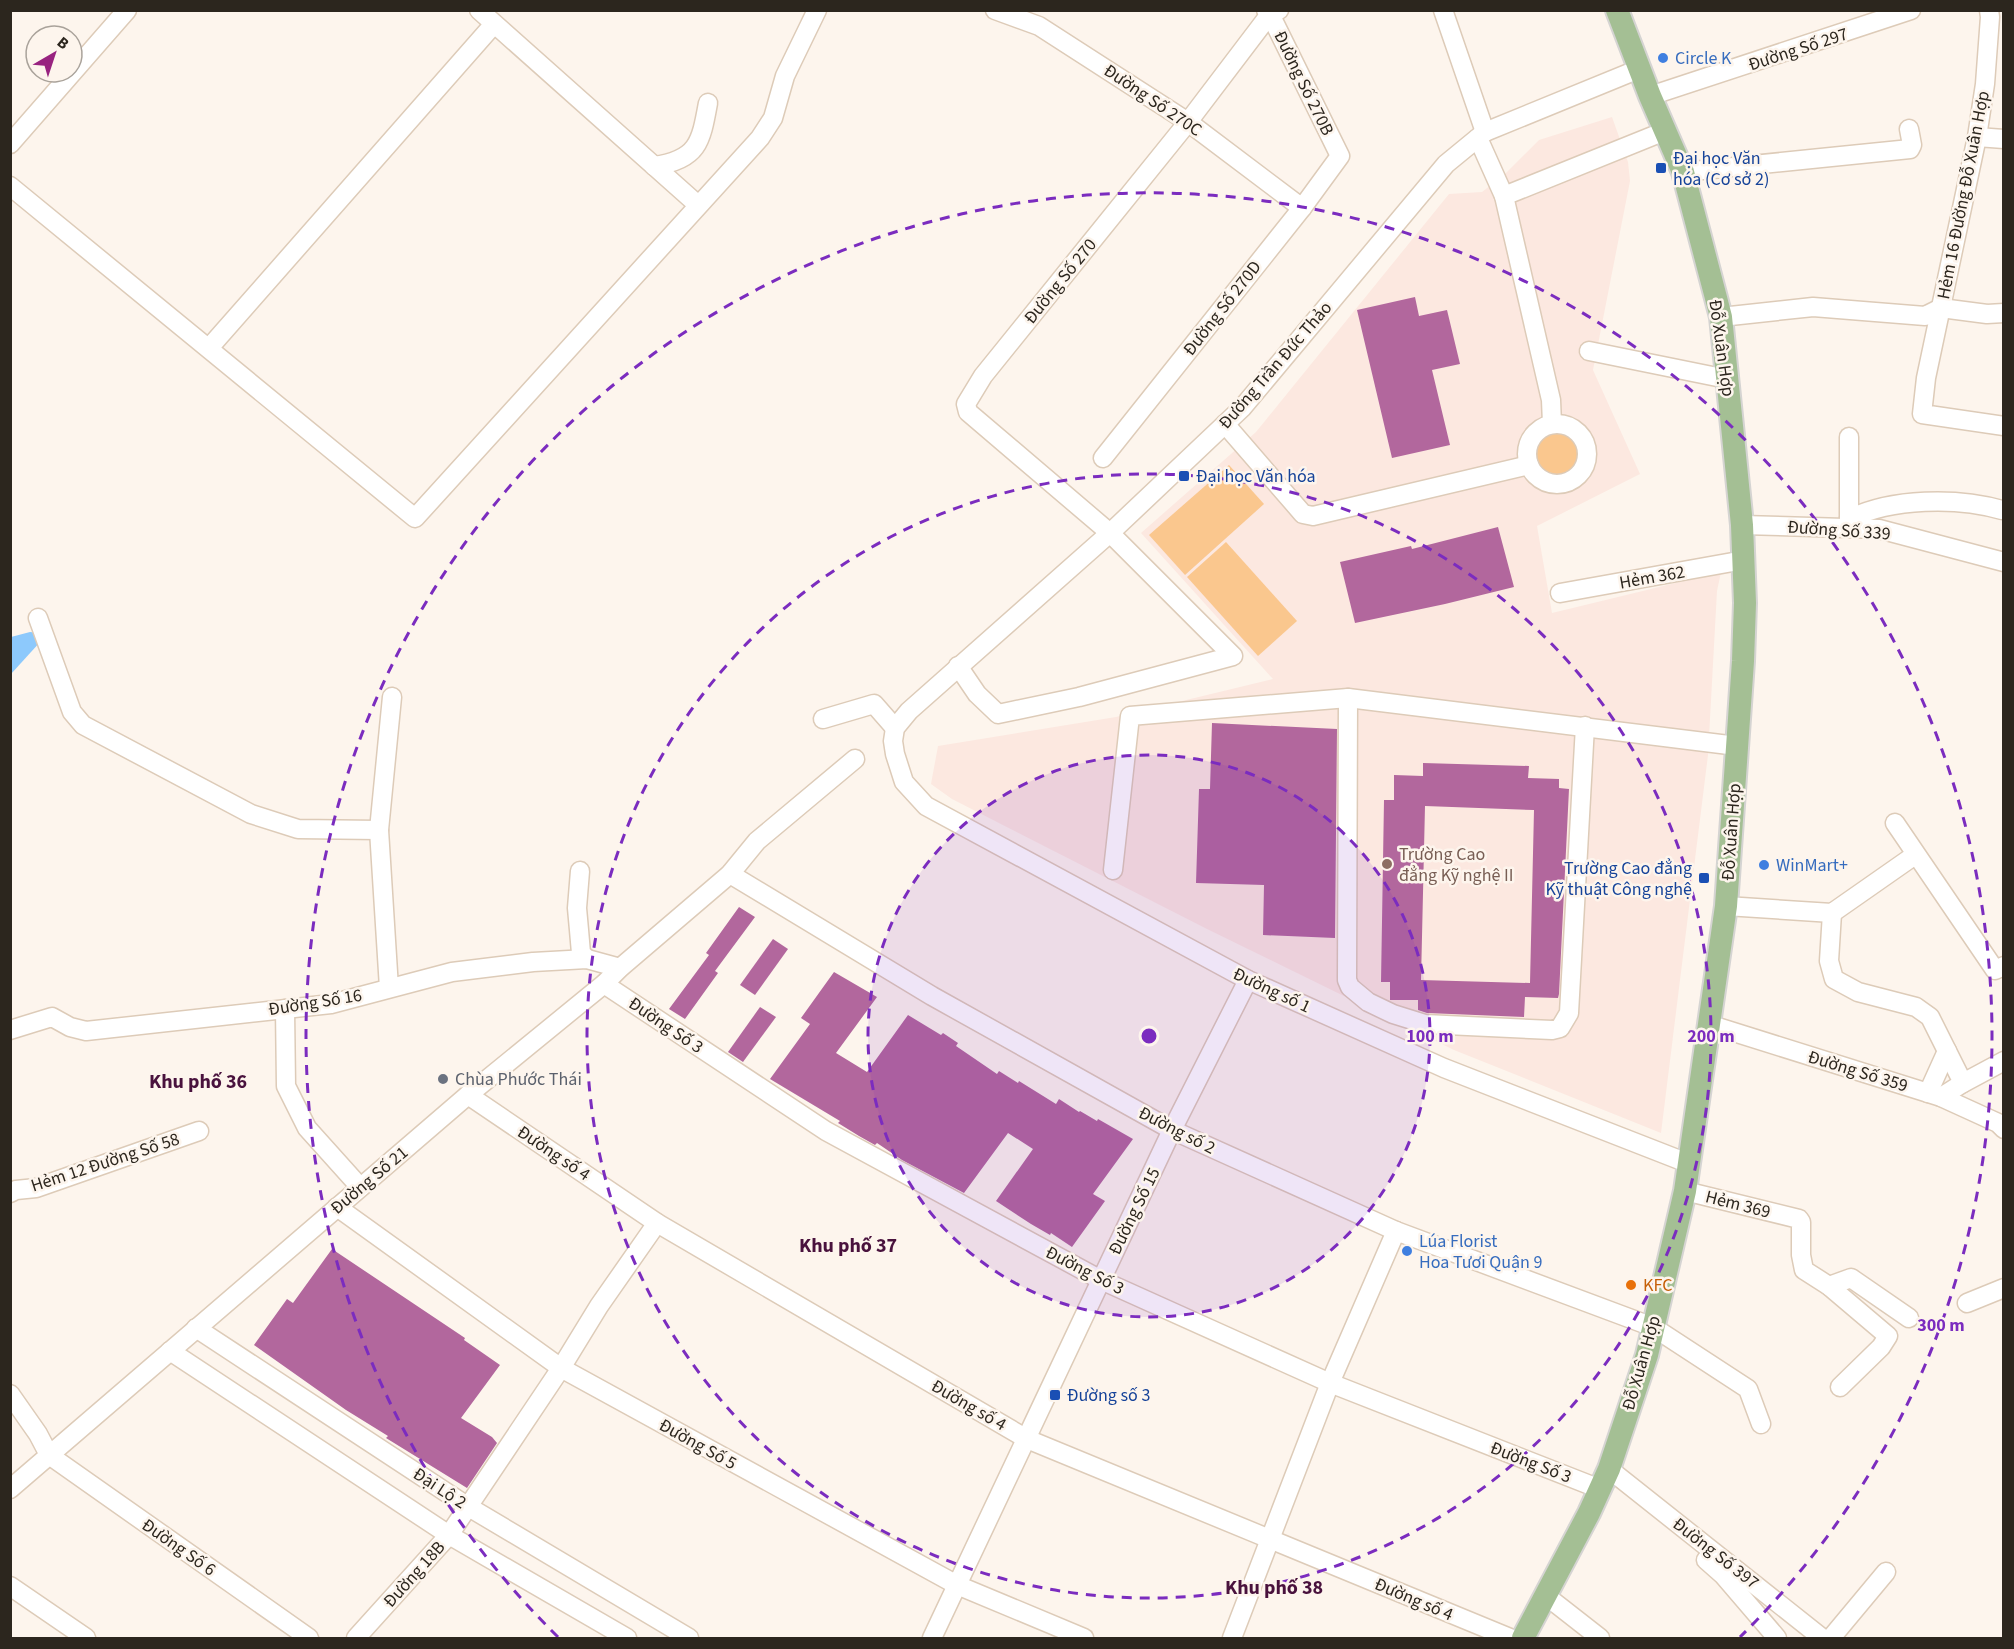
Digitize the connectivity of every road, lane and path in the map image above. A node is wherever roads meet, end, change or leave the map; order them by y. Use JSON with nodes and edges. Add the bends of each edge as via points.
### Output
{"nodes":[{"id":1,"x":127,"y":10,"type":"edge"},
{"id":2,"x":479,"y":10,"type":"edge"},
{"id":3,"x":817,"y":10,"type":"edge"},
{"id":4,"x":995,"y":10,"type":"edge"},
{"id":5,"x":1443,"y":10,"type":"edge"},
{"id":6,"x":1617,"y":10,"type":"edge"},
{"id":7,"x":1911,"y":10,"type":"edge"},
{"id":8,"x":1989,"y":10,"type":"edge"},
{"id":9,"x":1272,"y":12,"type":"edge"},
{"id":10,"x":1880,"y":16,"type":"edge"},
{"id":11,"x":494,"y":24,"type":"junction"},
{"id":12,"x":1639,"y":69,"type":"junction"},
{"id":13,"x":1650,"y":96,"type":"junction"},
{"id":14,"x":708,"y":103,"type":"dead end"},
{"id":15,"x":1188,"y":122,"type":"junction"},
{"id":16,"x":1910,"y":129,"type":"dead end"},
{"id":17,"x":1665,"y":131,"type":"junction"},
{"id":18,"x":1482,"y":135,"type":"junction"},
{"id":19,"x":1977,"y":137,"type":"junction"},
{"id":20,"x":2004,"y":139,"type":"edge"},
{"id":21,"x":10,"y":144,"type":"edge"},
{"id":22,"x":1340,"y":156,"type":"joint"},
{"id":23,"x":654,"y":166,"type":"junction"},
{"id":24,"x":1683,"y":172,"type":"junction"},
{"id":25,"x":10,"y":186,"type":"edge"},
{"id":26,"x":1504,"y":196,"type":"junction"},
{"id":27,"x":698,"y":205,"type":"junction"},
{"id":28,"x":1302,"y":208,"type":"junction"},
{"id":29,"x":1941,"y":308,"type":"junction"},
{"id":30,"x":2004,"y":313,"type":"edge"},
{"id":31,"x":1720,"y":317,"type":"junction"},
{"id":32,"x":208,"y":348,"type":"junction"},
{"id":33,"x":1589,"y":351,"type":"dead end"},
{"id":34,"x":1727,"y":379,"type":"junction"},
{"id":35,"x":1225,"y":424,"type":"junction"},
{"id":36,"x":1552,"y":424,"type":"junction"},
{"id":37,"x":2004,"y":426,"type":"edge"},
{"id":38,"x":1850,"y":437,"type":"dead end"},
{"id":39,"x":1103,"y":458,"type":"dead end"},
{"id":40,"x":1529,"y":465,"type":"junction"},
{"id":41,"x":2002,"y":510,"type":"edge"},
{"id":42,"x":1849,"y":524,"type":"junction"},
{"id":43,"x":1742,"y":525,"type":"junction"},
{"id":44,"x":1110,"y":533,"type":"junction"},
{"id":45,"x":1744,"y":560,"type":"junction"},
{"id":46,"x":2004,"y":562,"type":"edge"},
{"id":47,"x":1560,"y":593,"type":"dead end"},
{"id":48,"x":38,"y":618,"type":"dead end"},
{"id":49,"x":958,"y":666,"type":"junction"},
{"id":50,"x":392,"y":697,"type":"dead end"},
{"id":51,"x":1348,"y":698,"type":"junction"},
{"id":52,"x":823,"y":719,"type":"dead end"},
{"id":53,"x":1584,"y":726,"type":"junction"},
{"id":54,"x":896,"y":728,"type":"junction"},
{"id":55,"x":1737,"y":746,"type":"junction"},
{"id":56,"x":855,"y":759,"type":"dead end"},
{"id":57,"x":1895,"y":823,"type":"dead end"},
{"id":58,"x":379,"y":830,"type":"junction"},
{"id":59,"x":1914,"y":855,"type":"junction"},
{"id":60,"x":1113,"y":870,"type":"dead end"},
{"id":61,"x":580,"y":871,"type":"dead end"},
{"id":62,"x":730,"y":874,"type":"junction"},
{"id":63,"x":1726,"y":906,"type":"junction"},
{"id":64,"x":1832,"y":913,"type":"junction"},
{"id":65,"x":587,"y":959,"type":"junction"},
{"id":66,"x":2004,"y":966,"type":"edge"},
{"id":67,"x":620,"y":968,"type":"junction"},
{"id":68,"x":1248,"y":980,"type":"junction"},
{"id":69,"x":604,"y":984,"type":"junction"},
{"id":70,"x":389,"y":988,"type":"junction"},
{"id":71,"x":285,"y":1009,"type":"junction"},
{"id":72,"x":1708,"y":1024,"type":"junction"},
{"id":73,"x":10,"y":1030,"type":"edge"},
{"id":74,"x":1947,"y":1051,"type":"junction"},
{"id":75,"x":2004,"y":1061,"type":"edge"},
{"id":76,"x":1963,"y":1083,"type":"junction"},
{"id":77,"x":468,"y":1095,"type":"junction"},
{"id":78,"x":1935,"y":1095,"type":"junction"},
{"id":79,"x":2004,"y":1129,"type":"edge"},
{"id":80,"x":1172,"y":1130,"type":"junction"},
{"id":81,"x":199,"y":1131,"type":"dead end"},
{"id":82,"x":1690,"y":1164,"type":"junction"},
{"id":83,"x":360,"y":1187,"type":"junction"},
{"id":84,"x":1685,"y":1191,"type":"junction"},
{"id":85,"x":10,"y":1193,"type":"edge"},
{"id":86,"x":337,"y":1207,"type":"junction"},
{"id":87,"x":657,"y":1223,"type":"junction"},
{"id":88,"x":1396,"y":1231,"type":"junction"},
{"id":89,"x":1101,"y":1280,"type":"junction"},
{"id":90,"x":1829,"y":1286,"type":"junction"},
{"id":91,"x":2004,"y":1288,"type":"edge"},
{"id":92,"x":1967,"y":1303,"type":"dead end"},
{"id":93,"x":1909,"y":1318,"type":"dead end"},
{"id":94,"x":1653,"y":1327,"type":"junction"},
{"id":95,"x":196,"y":1328,"type":"junction"},
{"id":96,"x":170,"y":1351,"type":"junction"},
{"id":97,"x":561,"y":1368,"type":"junction"},
{"id":98,"x":1330,"y":1383,"type":"junction"},
{"id":99,"x":1840,"y":1388,"type":"dead end"},
{"id":100,"x":10,"y":1394,"type":"edge"},
{"id":101,"x":1761,"y":1424,"type":"dead end"},
{"id":102,"x":1027,"y":1439,"type":"junction"},
{"id":103,"x":49,"y":1455,"type":"junction"},
{"id":104,"x":1605,"y":1478,"type":"junction"},
{"id":105,"x":10,"y":1489,"type":"edge"},
{"id":106,"x":467,"y":1506,"type":"junction"},
{"id":107,"x":449,"y":1535,"type":"junction"},
{"id":108,"x":1269,"y":1539,"type":"junction"},
{"id":109,"x":1886,"y":1572,"type":"dead end"},
{"id":110,"x":1736,"y":1578,"type":"junction"},
{"id":111,"x":957,"y":1585,"type":"junction"},
{"id":112,"x":10,"y":1586,"type":"edge"},
{"id":113,"x":1545,"y":1595,"type":"junction"},
{"id":114,"x":79,"y":1633,"type":"edge"},
{"id":115,"x":55,"y":1638,"type":"edge"},
{"id":116,"x":309,"y":1638,"type":"edge"},
{"id":117,"x":356,"y":1638,"type":"edge"},
{"id":118,"x":627,"y":1638,"type":"edge"},
{"id":119,"x":689,"y":1638,"type":"edge"},
{"id":120,"x":932,"y":1638,"type":"edge"},
{"id":121,"x":1084,"y":1638,"type":"edge"},
{"id":122,"x":1232,"y":1638,"type":"edge"},
{"id":123,"x":1510,"y":1638,"type":"edge"},
{"id":124,"x":1522,"y":1638,"type":"edge"},
{"id":125,"x":1600,"y":1638,"type":"edge"},
{"id":126,"x":1776,"y":1638,"type":"edge"},
{"id":127,"x":1822,"y":1638,"type":"edge"},
{"id":128,"x":1831,"y":1638,"type":"edge"}],
"edges":[{"from":1,"to":21,"type":"street"},
{"from":2,"to":11,"type":"street"},
{"from":3,"to":27,"type":"street","via":[[784,76],[773,118],[760,138]]},
{"from":4,"to":15,"type":"street","name":"Đường Số 270C","via":[[1039,26]]},
{"from":5,"to":18,"type":"street"},
{"from":6,"to":12,"type":"main road","name":"Đỗ Xuân Hợp"},
{"from":7,"to":10,"type":"street","name":"Đường Số 297"},
{"from":8,"to":19,"type":"street","name":"Hẻm 16 Đường Đỗ Xuân Hợp"},
{"from":9,"to":15,"type":"street","name":"Đường Số 270"},
{"from":9,"to":22,"type":"street","name":"Đường Số 270B"},
{"from":10,"to":13,"type":"street","name":"Đường Số 297"},
{"from":11,"to":23,"type":"street"},
{"from":11,"to":32,"type":"street"},
{"from":12,"to":13,"type":"main road","name":"Đỗ Xuân Hợp"},
{"from":12,"to":18,"type":"street","name":"Đường Trần Đức Thảo"},
{"from":13,"to":17,"type":"main road","name":"Đỗ Xuân Hợp"},
{"from":14,"to":23,"type":"street","via":[[699,140],[691,152],[672,163]]},
{"from":15,"to":28,"type":"street","name":"Đường Số 270C"},
{"from":15,"to":44,"type":"street","name":"Đường Số 270","via":[[983,376],[966,404],[968,412]]},
{"from":16,"to":24,"type":"street","via":[[1910,149]]},
{"from":17,"to":24,"type":"main road","name":"Đỗ Xuân Hợp"},
{"from":17,"to":26,"type":"street"},
{"from":18,"to":26,"type":"street"},
{"from":18,"to":35,"type":"street","name":"Đường Trần Đức Thảo","via":[[1446,164]]},
{"from":19,"to":20,"type":"street"},
{"from":19,"to":29,"type":"street","name":"Hẻm 16 Đường Đỗ Xuân Hợp"},
{"from":22,"to":28,"type":"street","name":"Đường Số 270D"},
{"from":23,"to":27,"type":"street"},
{"from":24,"to":31,"type":"main road","name":"Đỗ Xuân Hợp"},
{"from":25,"to":32,"type":"street"},
{"from":26,"to":36,"type":"street","via":[[1551,399]]},
{"from":27,"to":32,"type":"street","via":[[415,518]]},
{"from":28,"to":39,"type":"street","name":"Đường Số 270D"},
{"from":29,"to":30,"type":"street"},
{"from":29,"to":31,"type":"street","via":[[1925,316],[1813,307]]},
{"from":29,"to":37,"type":"street","name":"Hẻm 16 Đường Đỗ Xuân Hợp","via":[[1922,414]]},
{"from":31,"to":34,"type":"main road","name":"Đỗ Xuân Hợp"},
{"from":33,"to":34,"type":"street"},
{"from":34,"to":43,"type":"main road","name":"Đỗ Xuân Hợp"},
{"from":35,"to":40,"type":"street","via":[[1303,514],[1313,516]]},
{"from":35,"to":44,"type":"street","name":"Đường Trần Đức Thảo"},
{"from":36,"to":40,"type":"street","via":[[1531,439]]},
{"from":36,"to":40,"type":"street","via":[[1572,428],[1580,435],[1587,454],[1586,465],[1573,480],[1552,484],[1534,474]]},
{"from":38,"to":42,"type":"street"},
{"from":41,"to":42,"type":"street","via":[[1905,502],[1867,511]]},
{"from":42,"to":43,"type":"street","name":"Đường Số 339"},
{"from":42,"to":46,"type":"street","name":"Đường Số 339"},
{"from":43,"to":45,"type":"main road","name":"Đỗ Xuân Hợp"},
{"from":44,"to":49,"type":"street","name":"Đường Trần Đức Thảo"},
{"from":44,"to":49,"type":"street","via":[[1233,656],[998,714],[977,694]]},
{"from":45,"to":47,"type":"street","name":"Hẻm 362"},
{"from":45,"to":55,"type":"main road","name":"Đỗ Xuân Hợp"},
{"from":48,"to":58,"type":"street","via":[[72,712],[83,725],[251,814],[298,829]]},
{"from":49,"to":54,"type":"street","name":"Đường Trần Đức Thảo"},
{"from":50,"to":58,"type":"street"},
{"from":51,"to":53,"type":"street"},
{"from":51,"to":53,"type":"street","via":[[1347,980],[1368,1002],[1425,1024],[1552,1030],[1566,1021]]},
{"from":51,"to":60,"type":"street","via":[[1130,716]]},
{"from":52,"to":54,"type":"street","via":[[874,704]]},
{"from":53,"to":55,"type":"street"},
{"from":54,"to":68,"type":"street","name":"Đường số 1","via":[[893,741],[904,782],[926,806]]},
{"from":55,"to":63,"type":"main road","name":"Đỗ Xuân Hợp"},
{"from":56,"to":62,"type":"street","name":"Đường Số 21","via":[[757,841]]},
{"from":57,"to":59,"type":"street"},
{"from":58,"to":70,"type":"street"},
{"from":59,"to":64,"type":"street"},
{"from":59,"to":66,"type":"street","via":[[1995,970]]},
{"from":61,"to":65,"type":"street","via":[[577,908],[581,953]]},
{"from":62,"to":67,"type":"street","name":"Đường Số 21"},
{"from":62,"to":80,"type":"street","name":"Đường số 2","via":[[932,996]]},
{"from":63,"to":64,"type":"street"},
{"from":63,"to":72,"type":"main road","name":"Đỗ Xuân Hợp"},
{"from":64,"to":74,"type":"street","via":[[1829,961],[1834,978],[1858,992],[1916,1007],[1930,1017]]},
{"from":65,"to":67,"type":"street","name":"Đường Số 16"},
{"from":65,"to":70,"type":"street","name":"Đường Số 16","via":[[452,972]]},
{"from":67,"to":69,"type":"street","name":"Đường Số 21"},
{"from":68,"to":80,"type":"street","name":"Đường Số 15"},
{"from":68,"to":82,"type":"street","name":"Đường số 1","via":[[1444,1068]]},
{"from":69,"to":77,"type":"street","name":"Đường Số 21"},
{"from":69,"to":89,"type":"street","name":"Đường Số 3","via":[[826,1131]]},
{"from":70,"to":71,"type":"street","name":"Đường Số 16","via":[[331,1004]]},
{"from":71,"to":73,"type":"street","name":"Đường Số 16","via":[[86,1031],[52,1017]]},
{"from":71,"to":83,"type":"street","via":[[286,1086],[307,1128]]},
{"from":72,"to":78,"type":"street","name":"Đường Số 359"},
{"from":72,"to":82,"type":"main road","name":"Đỗ Xuân Hợp"},
{"from":74,"to":76,"type":"street"},
{"from":74,"to":78,"type":"street"},
{"from":75,"to":76,"type":"street"},
{"from":76,"to":78,"type":"street"},
{"from":77,"to":83,"type":"street","name":"Đường Số 21"},
{"from":77,"to":87,"type":"street","name":"Đường số 4"},
{"from":78,"to":79,"type":"street","name":"Đường Số 359"},
{"from":80,"to":88,"type":"street","name":"Đường số 2"},
{"from":80,"to":89,"type":"street","name":"Đường Số 15"},
{"from":81,"to":85,"type":"street","name":"Hẻm 12 Đường Số 58","via":[[36,1188]]},
{"from":82,"to":84,"type":"main road","name":"Đỗ Xuân Hợp"},
{"from":83,"to":86,"type":"street","name":"Đường Số 21"},
{"from":84,"to":90,"type":"street","name":"Hẻm 369","via":[[1799,1218],[1803,1267]]},
{"from":84,"to":94,"type":"main road","name":"Đỗ Xuân Hợp"},
{"from":86,"to":95,"type":"street","name":"Đường Số 21"},
{"from":86,"to":97,"type":"street","name":"Đường Số 5"},
{"from":87,"to":97,"type":"street","name":"Đường 18B","via":[[598,1306]]},
{"from":87,"to":102,"type":"street","name":"Đường số 4"},
{"from":88,"to":94,"type":"street","name":"Đường số 2"},
{"from":88,"to":98,"type":"street"},
{"from":89,"to":98,"type":"street","name":"Đường Số 3"},
{"from":89,"to":102,"type":"street","name":"Đường Số 15"},
{"from":90,"to":93,"type":"street","via":[[1851,1278]]},
{"from":90,"to":99,"type":"street","via":[[1888,1336]]},
{"from":91,"to":92,"type":"street"},
{"from":94,"to":101,"type":"street","name":"Đường số 2","via":[[1748,1389]]},
{"from":94,"to":104,"type":"main road","name":"Đỗ Xuân Hợp"},
{"from":95,"to":96,"type":"street","name":"Đường Số 21"},
{"from":95,"to":106,"type":"street","name":"Đại Lộ 2"},
{"from":96,"to":103,"type":"street","name":"Đường Số 21"},
{"from":96,"to":107,"type":"street","name":"Đại Lộ 2"},
{"from":97,"to":106,"type":"street","name":"Đường 18B"},
{"from":97,"to":111,"type":"street","name":"Đường Số 5"},
{"from":98,"to":104,"type":"street","name":"Đường Số 3"},
{"from":98,"to":108,"type":"street"},
{"from":100,"to":103,"type":"street"},
{"from":102,"to":108,"type":"street","name":"Đường số 4"},
{"from":102,"to":111,"type":"street","name":"Đường Số 15"},
{"from":103,"to":105,"type":"street","name":"Đường Số 21"},
{"from":103,"to":116,"type":"street","name":"Đường Số 6"},
{"from":104,"to":110,"type":"street","name":"Đường Số 397","via":[[1724,1575]]},
{"from":104,"to":113,"type":"main road","name":"Đỗ Xuân Hợp"},
{"from":106,"to":107,"type":"street","name":"Đường 18B"},
{"from":106,"to":119,"type":"street","name":"Đại Lộ 2"},
{"from":107,"to":117,"type":"street","name":"Đường 18B"},
{"from":107,"to":118,"type":"street","name":"Đại Lộ 2"},
{"from":108,"to":122,"type":"street"},
{"from":108,"to":123,"type":"street","name":"Đường số 4"},
{"from":109,"to":128,"type":"street"},
{"from":110,"to":126,"type":"street","name":"Đường Số 397"},
{"from":110,"to":127,"type":"street","name":"Đường Số 397"},
{"from":111,"to":120,"type":"street","name":"Đường Số 15"},
{"from":111,"to":121,"type":"street","name":"Đường Số 5"},
{"from":112,"to":114,"type":"street"},
{"from":113,"to":124,"type":"main road","name":"Đỗ Xuân Hợp"},
{"from":113,"to":125,"type":"street"},
{"from":114,"to":115,"type":"street"}]}
